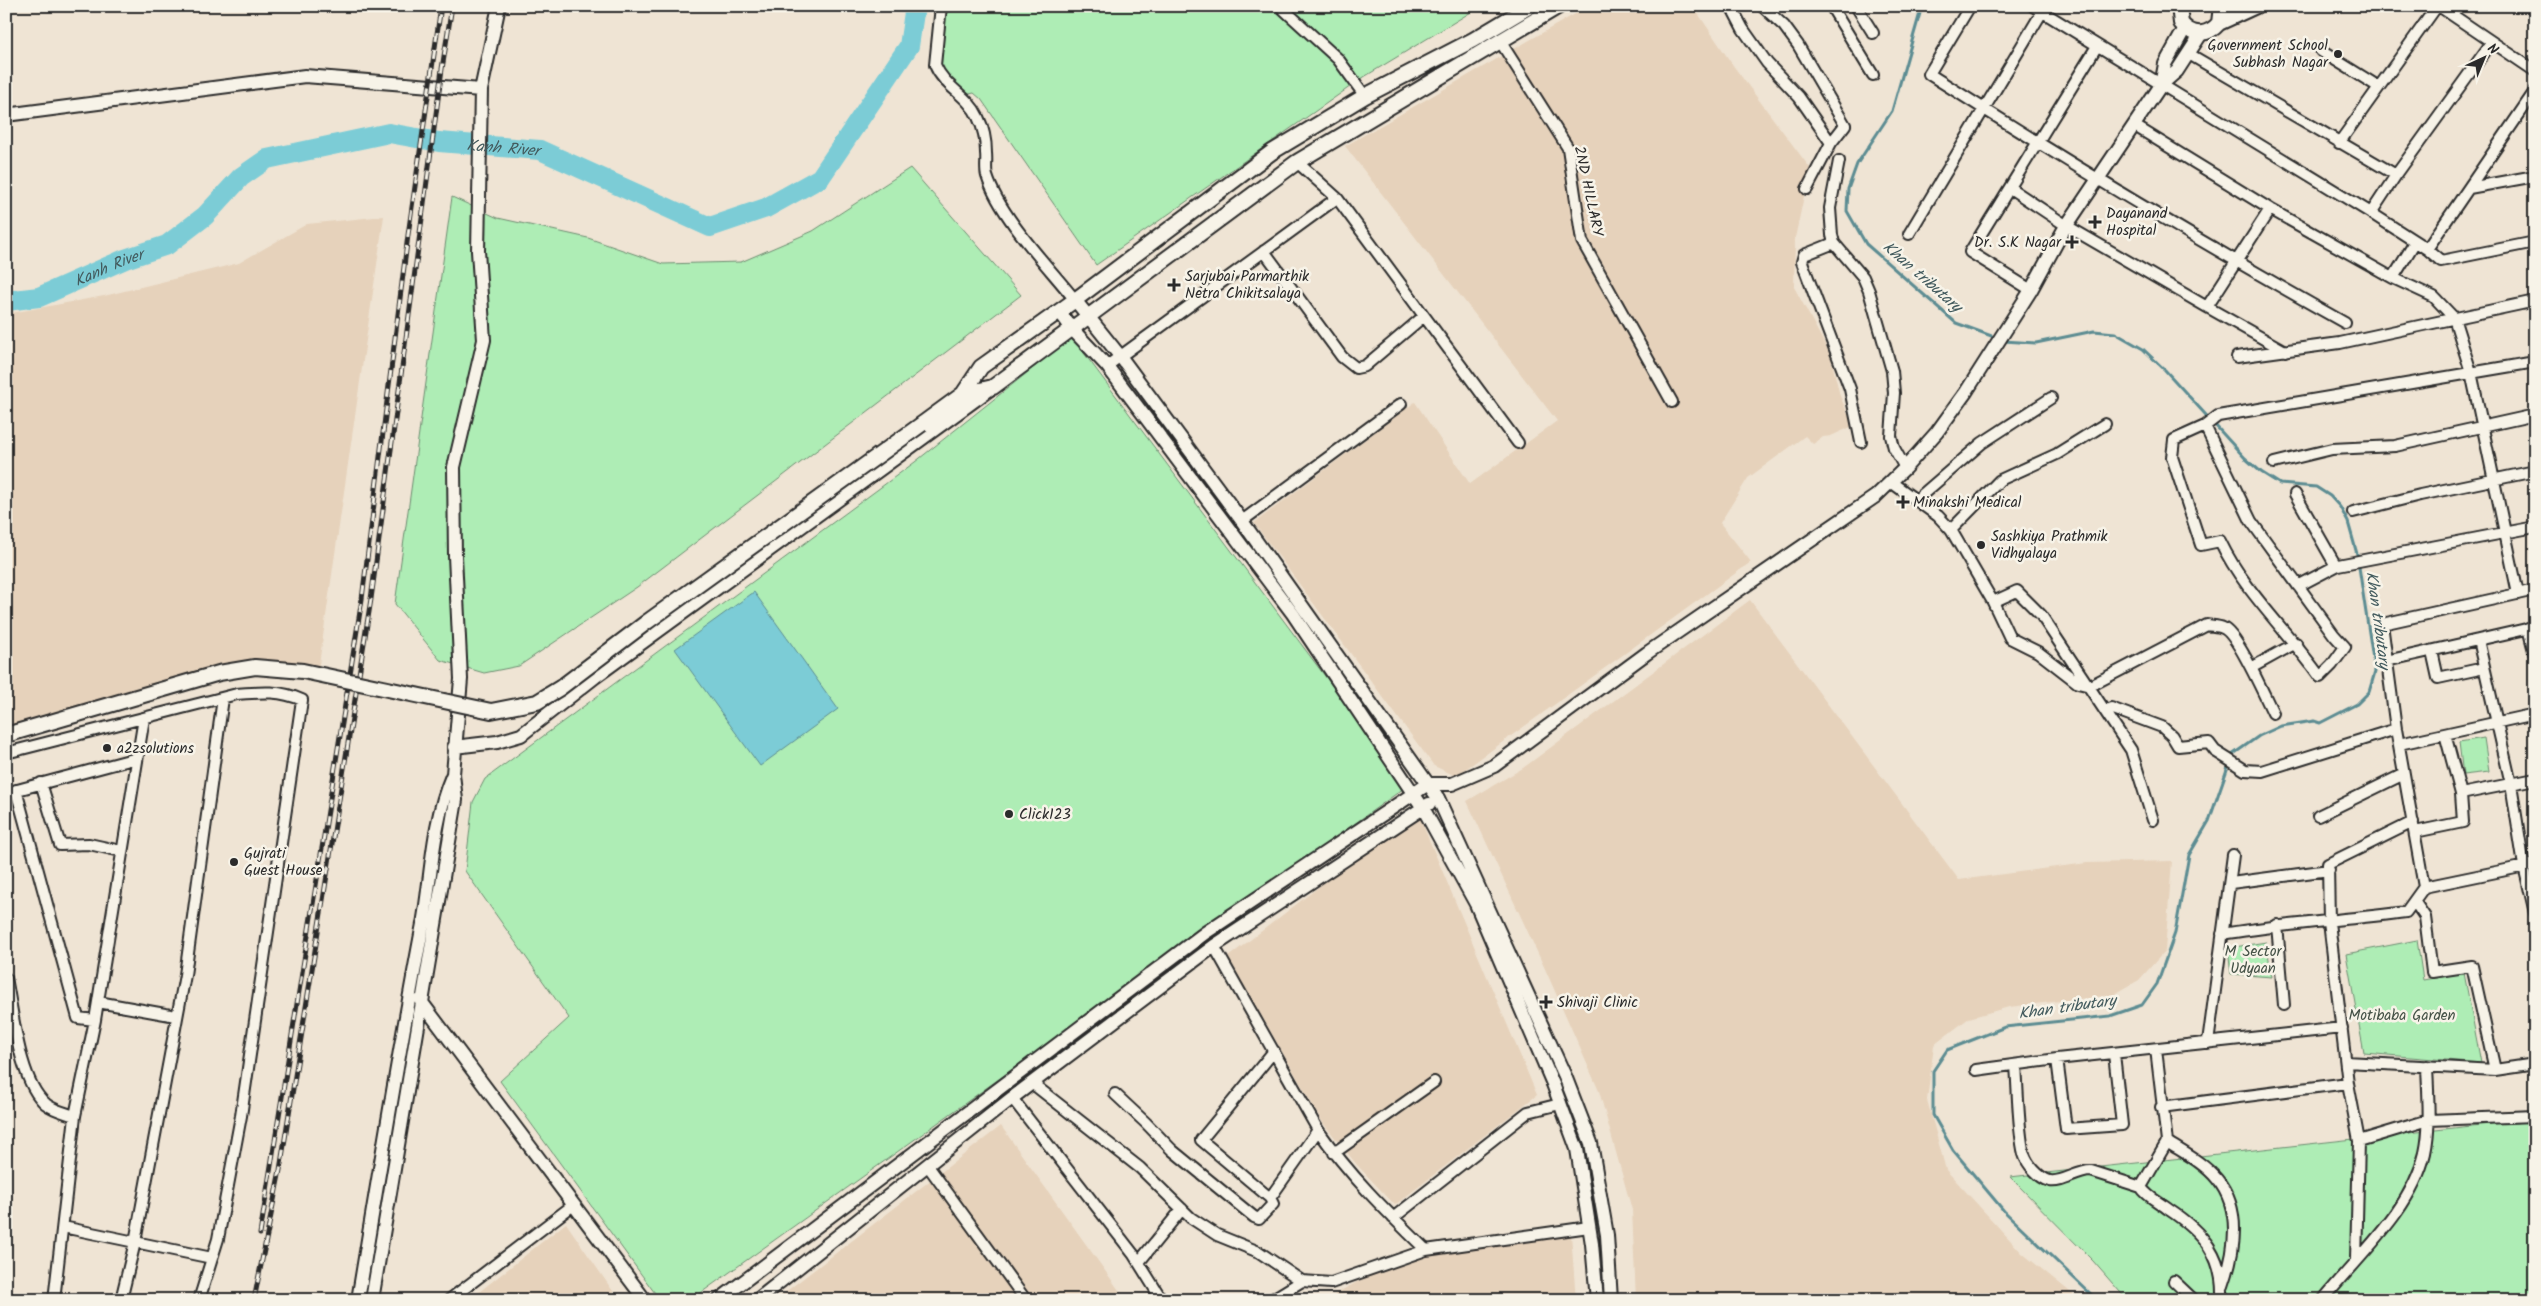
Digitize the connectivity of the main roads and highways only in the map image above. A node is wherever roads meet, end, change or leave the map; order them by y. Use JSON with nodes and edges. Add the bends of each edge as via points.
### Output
{"nodes":[{"id":1,"x":1530,"y":6,"type":"edge"},
{"id":2,"x":1559,"y":6,"type":"edge"},
{"id":3,"x":2179,"y":6,"type":"edge"},
{"id":4,"x":2221,"y":6,"type":"edge"},
{"id":5,"x":2256,"y":6,"type":"edge"},
{"id":6,"x":2219,"y":23,"type":"junction"},
{"id":7,"x":963,"y":394,"type":"junction"},
{"id":8,"x":6,"y":734,"type":"edge"}],
"edges":[{"from":1,"to":7,"type":"main road","via":[[1473,40],[1365,96],[1272,152],[981,367]]},
{"from":2,"to":7,"type":"main road","via":[[1296,162],[993,387]]},
{"from":3,"to":6,"type":"main road","via":[[2178,16],[2185,28],[2201,34]]},
{"from":4,"to":6,"type":"main road"},
{"from":5,"to":6,"type":"main road"},
{"from":7,"to":8,"type":"main road","bridge":true,"via":[[537,702],[491,711],[303,671],[254,667],[219,673]]}]}
